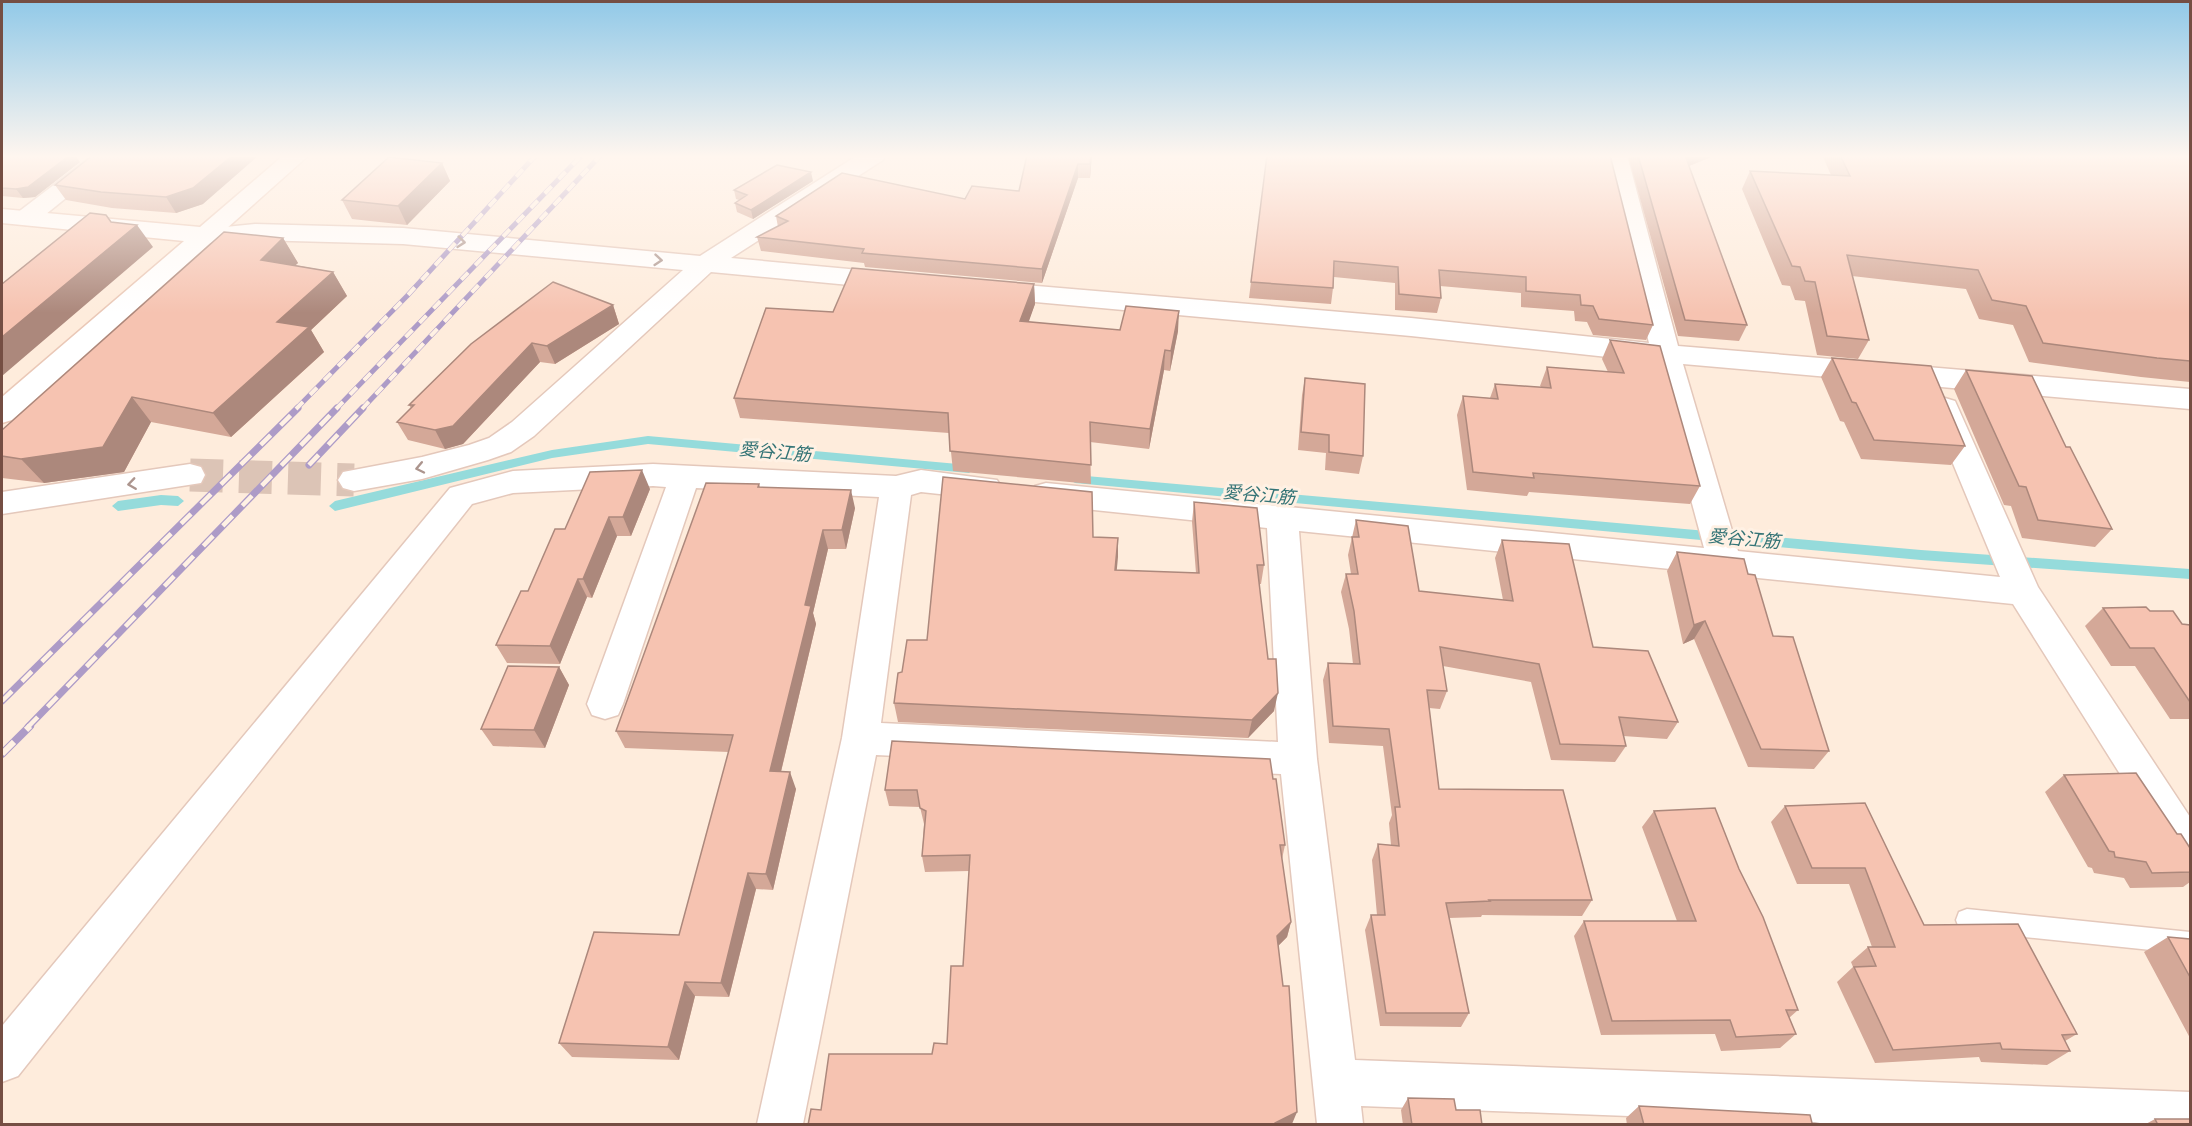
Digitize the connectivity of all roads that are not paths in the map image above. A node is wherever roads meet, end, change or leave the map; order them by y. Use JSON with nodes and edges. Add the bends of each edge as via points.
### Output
{"nodes":[{"id":1,"x":28,"y":208,"type":"edge"},
{"id":2,"x":237,"y":208,"type":"edge"},
{"id":3,"x":793,"y":208,"type":"edge"},
{"id":4,"x":1628,"y":208,"type":"edge"},
{"id":5,"x":14,"y":217,"type":"edge"},
{"id":6,"x":205,"y":235,"type":"junction"},
{"id":7,"x":705,"y":264,"type":"junction"},
{"id":8,"x":917,"y":283,"type":"edge"},
{"id":9,"x":964,"y":287,"type":"edge"},
{"id":10,"x":1666,"y":354,"type":"junction"},
{"id":11,"x":1930,"y":375,"type":"junction"},
{"id":12,"x":2190,"y":399,"type":"edge"},
{"id":13,"x":2,"y":412,"type":"edge"},
{"id":14,"x":507,"y":463,"type":"junction"},
{"id":15,"x":190,"y":475,"type":"tunnel mouth"},
{"id":16,"x":685,"y":476,"type":"junction"},
{"id":17,"x":354,"y":480,"type":"tunnel mouth"},
{"id":18,"x":896,"y":487,"type":"junction"},
{"id":19,"x":2,"y":503,"type":"edge"},
{"id":20,"x":1282,"y":518,"type":"junction"},
{"id":21,"x":1722,"y":554,"type":"junction"},
{"id":22,"x":2020,"y":585,"type":"junction"},
{"id":23,"x":605,"y":704,"type":"dead end"},
{"id":24,"x":861,"y":738,"type":"junction"},
{"id":25,"x":1298,"y":759,"type":"junction"},
{"id":26,"x":2190,"y":850,"type":"edge"},
{"id":27,"x":1967,"y":920,"type":"dead end"},
{"id":28,"x":2190,"y":943,"type":"edge"},
{"id":29,"x":2,"y":1060,"type":"edge"},
{"id":30,"x":1337,"y":1103,"type":"edge"},
{"id":31,"x":2190,"y":1115,"type":"edge"},
{"id":32,"x":780,"y":1125,"type":"edge"}],
"edges":[{"from":1,"to":5,"type":"street"},
{"from":2,"to":6,"type":"street"},
{"from":3,"to":7,"type":"street"},
{"from":4,"to":10,"type":"street"},
{"from":5,"to":6,"type":"street"},
{"from":6,"to":7,"type":"street","one_way":true,"via":[[255,232],[403,236]]},
{"from":6,"to":13,"type":"street"},
{"from":7,"to":8,"type":"street"},
{"from":7,"to":14,"type":"street","via":[[523,429]]},
{"from":9,"to":10,"type":"street"},
{"from":10,"to":11,"type":"street"},
{"from":10,"to":21,"type":"street"},
{"from":11,"to":12,"type":"street"},
{"from":11,"to":22,"type":"street"},
{"from":14,"to":16,"type":"street"},
{"from":14,"to":17,"type":"street","one_way":true,"via":[[422,468]]},
{"from":14,"to":29,"type":"street","via":[[461,496]]},
{"from":15,"to":19,"type":"street","one_way":true},
{"from":16,"to":18,"type":"street"},
{"from":16,"to":23,"type":"street"},
{"from":18,"to":20,"type":"street","via":[[921,481]]},
{"from":18,"to":24,"type":"street"},
{"from":20,"to":21,"type":"street"},
{"from":20,"to":25,"type":"street"},
{"from":21,"to":22,"type":"street"},
{"from":22,"to":26,"type":"street"},
{"from":24,"to":25,"type":"street"},
{"from":24,"to":32,"type":"street"},
{"from":25,"to":30,"type":"street"},
{"from":27,"to":28,"type":"lane"},
{"from":30,"to":31,"type":"street"}]}
